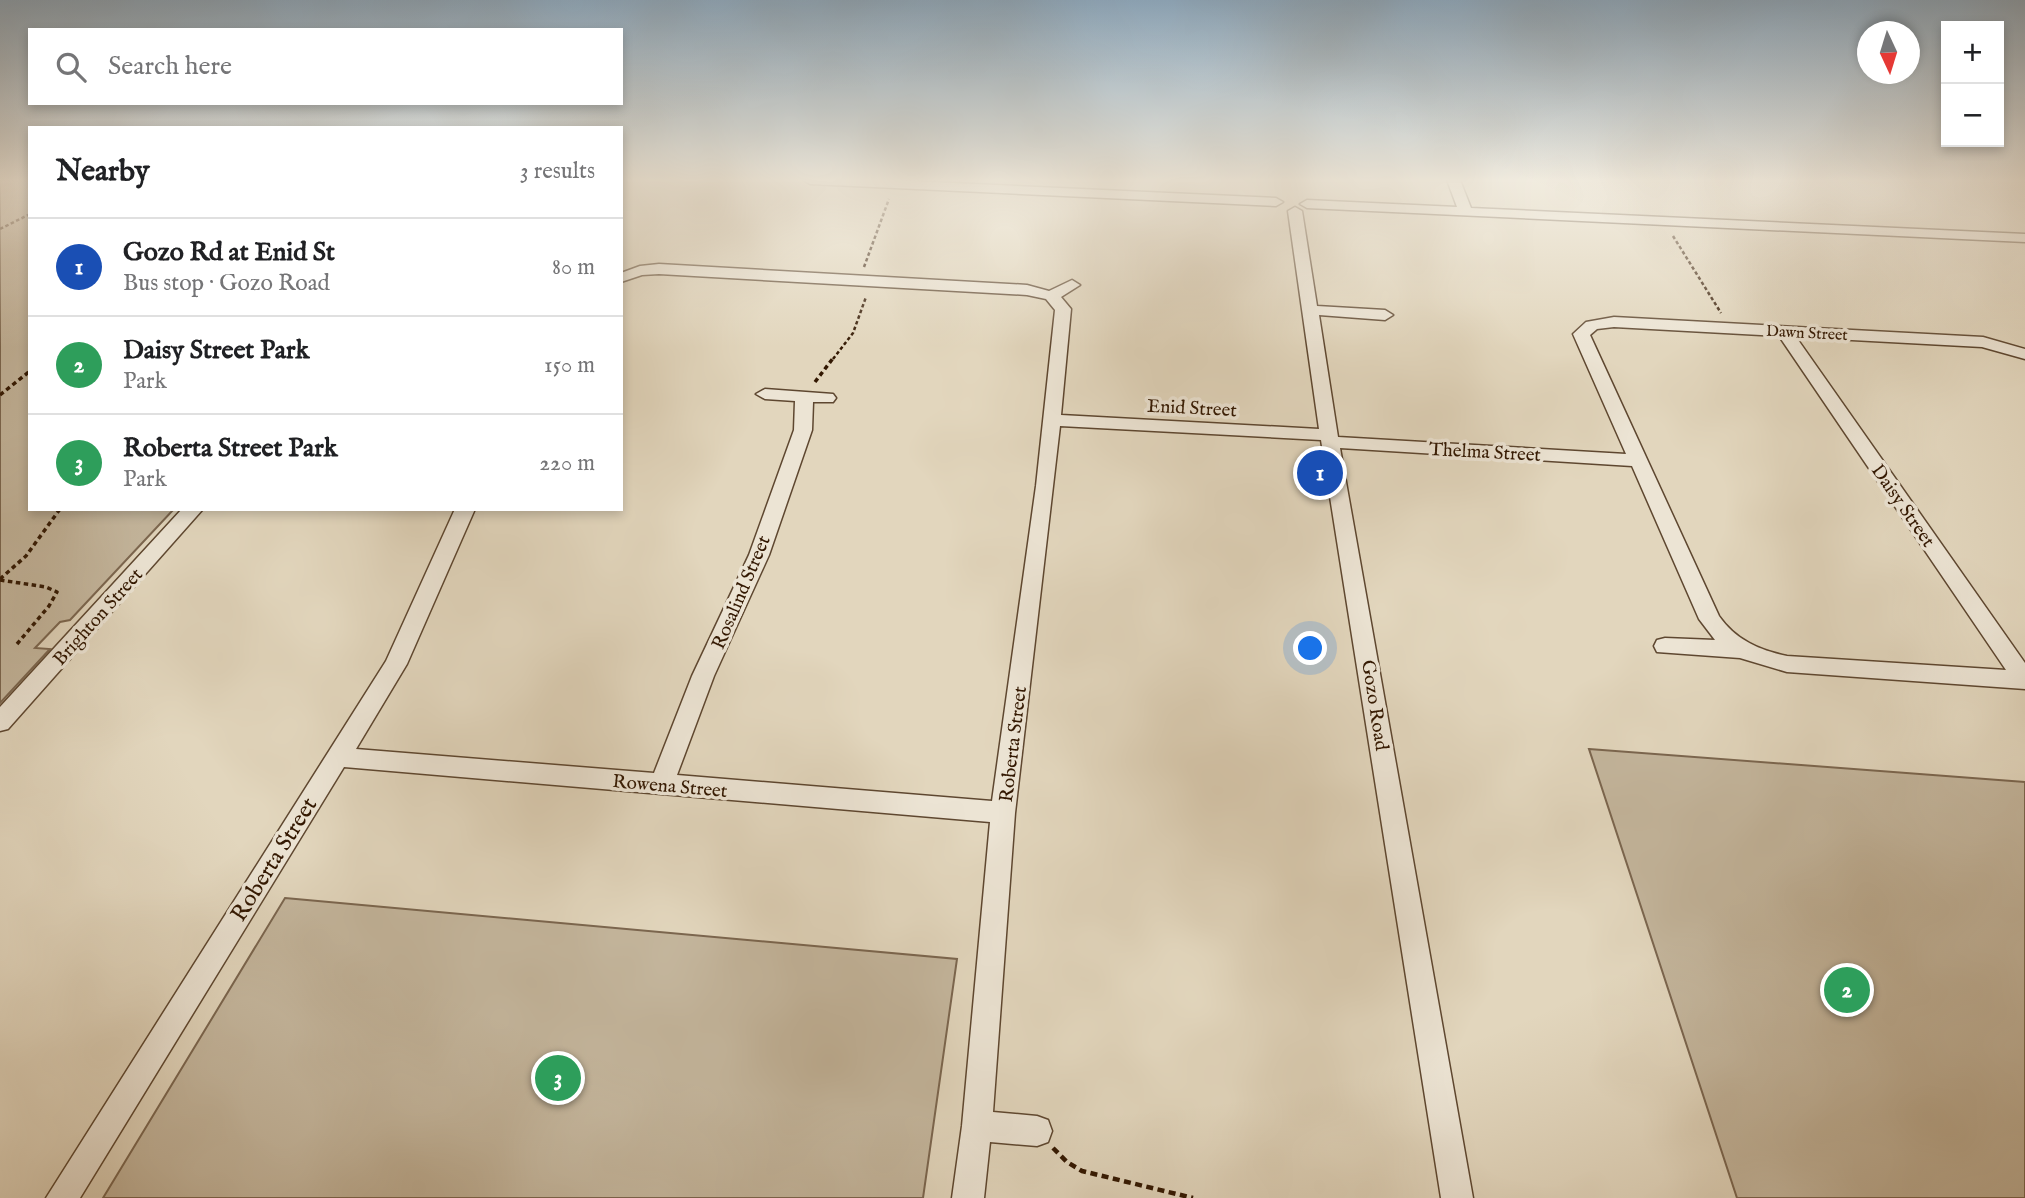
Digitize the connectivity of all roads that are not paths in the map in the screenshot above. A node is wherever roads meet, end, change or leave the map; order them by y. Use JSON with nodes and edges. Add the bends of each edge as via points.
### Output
{"nodes":[{"id":1,"x":1298,"y":236,"type":"edge"},
{"id":2,"x":1983,"y":236,"type":"edge"},
{"id":3,"x":2025,"y":238,"type":"edge"},
{"id":4,"x":623,"y":277,"type":"edge"},
{"id":5,"x":1072,"y":285,"type":"dead end"},
{"id":6,"x":1051,"y":296,"type":"junction"},
{"id":7,"x":1309,"y":310,"type":"junction"},
{"id":8,"x":1385,"y":314,"type":"dead end"},
{"id":9,"x":1783,"y":330,"type":"junction"},
{"id":10,"x":2025,"y":355,"type":"edge"},
{"id":11,"x":765,"y":394,"type":"dead end"},
{"id":12,"x":804,"y":396,"type":"junction"},
{"id":13,"x":827,"y":398,"type":"dead end"},
{"id":14,"x":1052,"y":420,"type":"junction"},
{"id":15,"x":1330,"y":439,"type":"junction"},
{"id":16,"x":1638,"y":461,"type":"junction"},
{"id":17,"x":191,"y":511,"type":"edge"},
{"id":18,"x":464,"y":511,"type":"edge"},
{"id":19,"x":1665,"y":646,"type":"dead end"},
{"id":20,"x":1742,"y":650,"type":"junction"},
{"id":21,"x":2025,"y":680,"type":"edge"},
{"id":22,"x":0,"y":722,"type":"edge"},
{"id":23,"x":337,"y":757,"type":"junction"},
{"id":24,"x":662,"y":785,"type":"junction"},
{"id":25,"x":1003,"y":813,"type":"junction"},
{"id":26,"x":977,"y":1126,"type":"junction"},
{"id":27,"x":1037,"y":1131,"type":"road end"},
{"id":28,"x":62,"y":1198,"type":"edge"},
{"id":29,"x":968,"y":1198,"type":"edge"},
{"id":30,"x":1457,"y":1198,"type":"edge"}],
"edges":[{"from":1,"to":7,"type":"street","name":"Gozo Road"},
{"from":2,"to":3,"type":"street"},
{"from":4,"to":6,"type":"street","via":[[659,270],[1027,290]]},
{"from":5,"to":6,"type":"street"},
{"from":6,"to":14,"type":"street","name":"Roberta Street","via":[[1063,312]]},
{"from":7,"to":8,"type":"street"},
{"from":7,"to":15,"type":"street","name":"Gozo Road"},
{"from":9,"to":10,"type":"street","name":"Dawn Street","via":[[1983,342]]},
{"from":9,"to":16,"type":"street","name":"Dawn Street","via":[[1579,323],[1583,342]]},
{"from":9,"to":21,"type":"street","name":"Daisy Street"},
{"from":11,"to":12,"type":"street"},
{"from":12,"to":13,"type":"street"},
{"from":12,"to":24,"type":"street","name":"Rosalind Street","via":[[803,430],[759,555],[703,676]]},
{"from":14,"to":15,"type":"street","name":"Enid Street"},
{"from":14,"to":25,"type":"street","name":"Roberta Street"},
{"from":15,"to":16,"type":"street","name":"Thelma Street"},
{"from":15,"to":30,"type":"street","name":"Gozo Road"},
{"from":16,"to":20,"type":"street","name":"Dawn Street","via":[[1714,625]]},
{"from":17,"to":22,"type":"street","name":"Brighton Street"},
{"from":18,"to":23,"type":"street","name":"Roberta Street","via":[[396,664]]},
{"from":19,"to":20,"type":"street","name":"Dawn Street"},
{"from":20,"to":21,"type":"street","name":"Dawn Street","via":[[1787,664]]},
{"from":23,"to":24,"type":"street","name":"Rowena Street"},
{"from":23,"to":28,"type":"street","name":"Roberta Street"},
{"from":24,"to":25,"type":"street","name":"Rowena Street"},
{"from":25,"to":26,"type":"street","name":"Roberta Street"},
{"from":26,"to":27,"type":"street"},
{"from":26,"to":29,"type":"street","name":"Roberta Street"}]}
